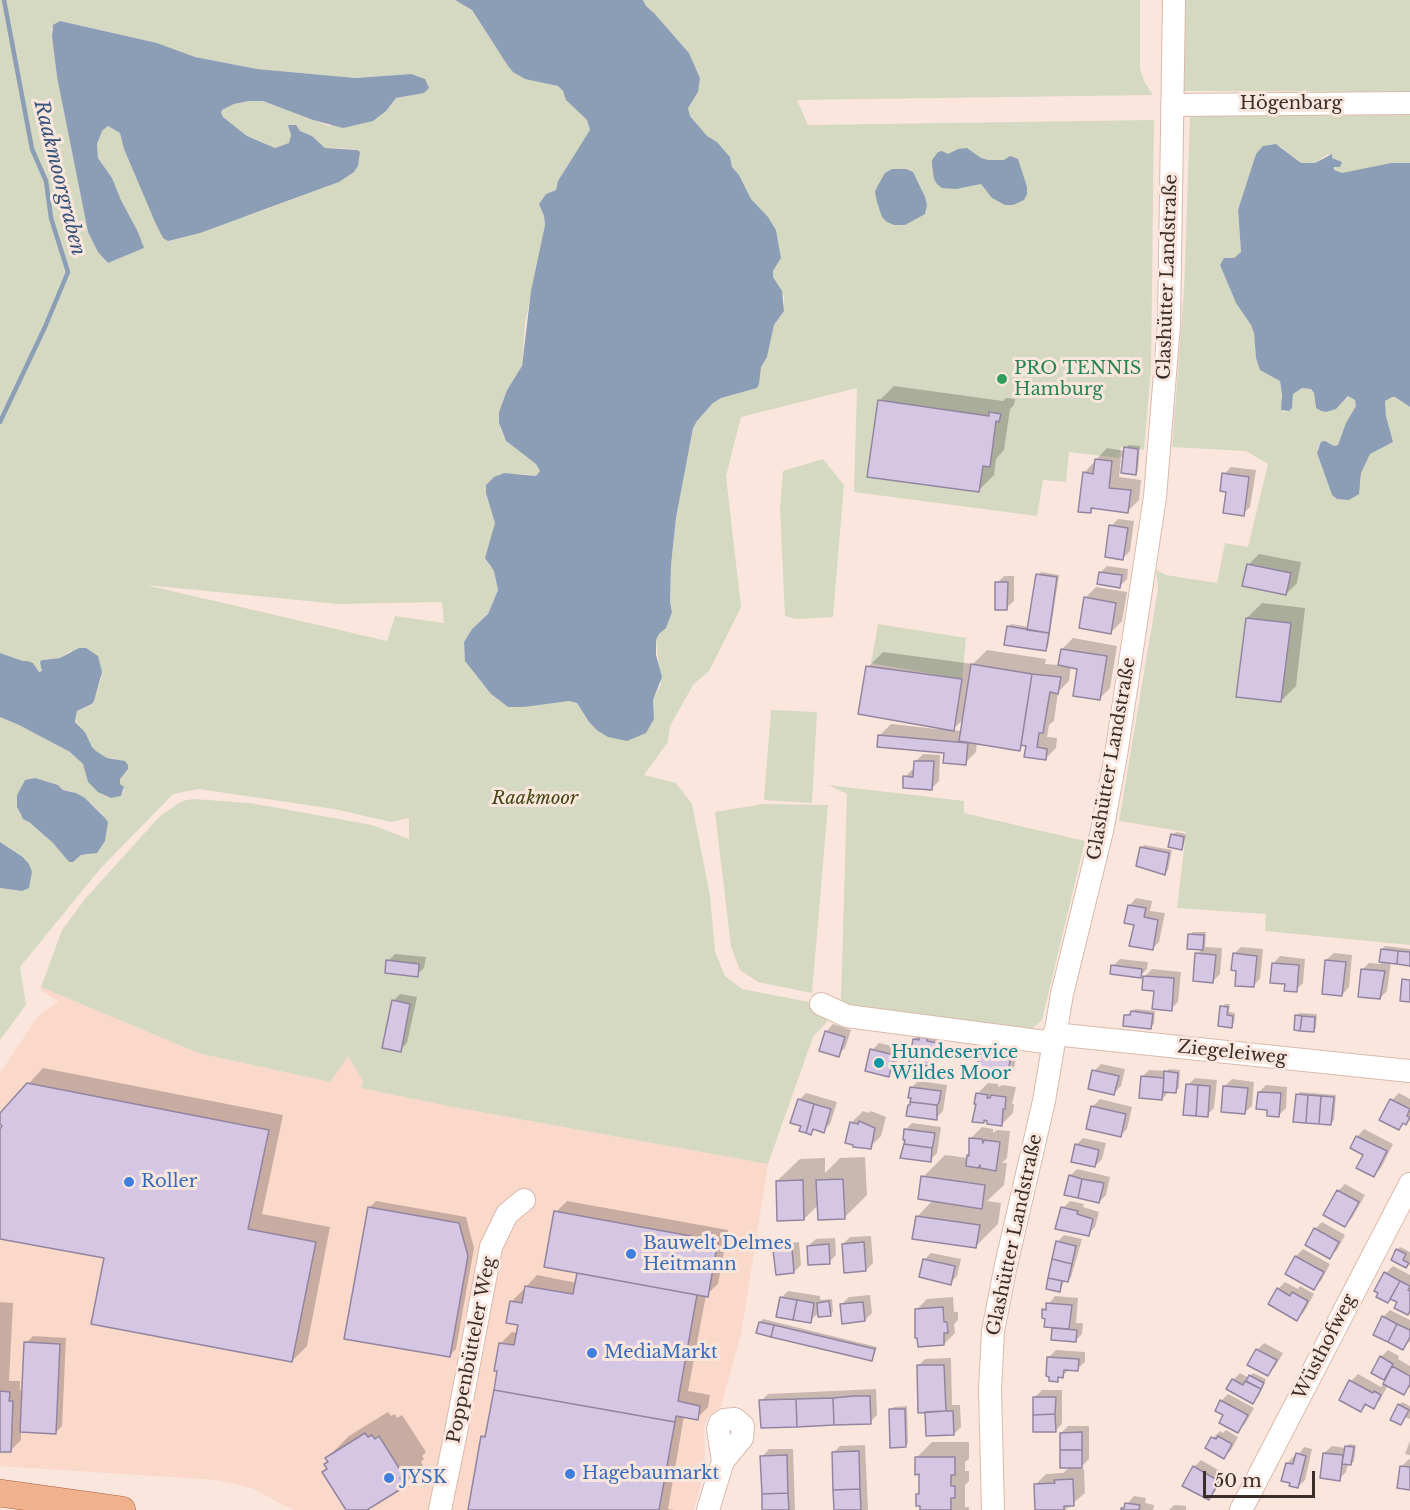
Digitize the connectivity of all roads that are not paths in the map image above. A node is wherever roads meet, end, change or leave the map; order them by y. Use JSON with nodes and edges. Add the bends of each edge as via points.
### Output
{"nodes":[{"id":1,"x":1174,"y":0,"type":"edge"},
{"id":2,"x":1410,"y":103,"type":"edge"},
{"id":3,"x":1172,"y":105,"type":"junction"},
{"id":4,"x":821,"y":1004,"type":"dead end"},
{"id":5,"x":1054,"y":1038,"type":"junction"},
{"id":6,"x":1410,"y":1071,"type":"edge"},
{"id":7,"x":1410,"y":1184,"type":"edge"},
{"id":8,"x":524,"y":1200,"type":"dead end"},
{"id":9,"x":723,"y":1461,"type":"dead end"},
{"id":10,"x":0,"y":1493,"type":"edge"},
{"id":11,"x":122,"y":1510,"type":"edge"},
{"id":12,"x":440,"y":1510,"type":"edge"},
{"id":13,"x":708,"y":1510,"type":"edge"},
{"id":14,"x":993,"y":1510,"type":"edge"},
{"id":15,"x":1241,"y":1510,"type":"edge"}],
"edges":[{"from":1,"to":3,"type":"street","name":"Glashütter Landstraße"},
{"from":2,"to":3,"type":"street","name":"Högenbarg"},
{"from":3,"to":5,"type":"street","name":"Glashütter Landstraße","via":[[1169,324],[1155,497],[1102,831]]},
{"from":4,"to":5,"type":"street","name":"Ziegeleiweg","via":[[847,1017]]},
{"from":5,"to":6,"type":"street","name":"Ziegeleiweg"},
{"from":5,"to":14,"type":"street","name":"Glashütter Landstraße","via":[[1044,1101],[993,1331]]},
{"from":7,"to":15,"type":"street","name":"Wüsthofweg"},
{"from":8,"to":12,"type":"street","name":"Poppenbütteler Weg","via":[[507,1214],[491,1247]]},
{"from":9,"to":13,"type":"street"},
{"from":10,"to":11,"type":"main road"}]}
